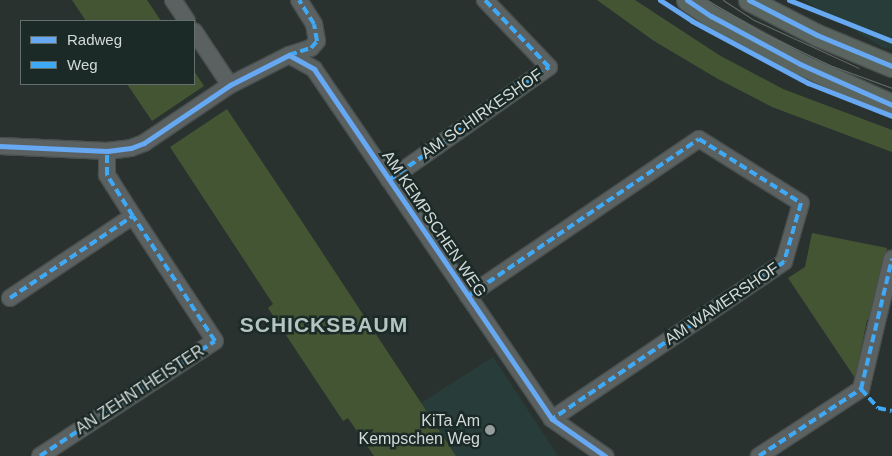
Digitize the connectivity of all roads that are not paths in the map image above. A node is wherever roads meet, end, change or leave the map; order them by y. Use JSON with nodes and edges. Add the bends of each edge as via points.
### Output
{"nodes":[{"id":1,"x":173,"y":0,"type":"edge"},
{"id":2,"x":299,"y":0,"type":"edge"},
{"id":3,"x":485,"y":0,"type":"edge"},
{"id":4,"x":688,"y":0,"type":"edge"},
{"id":5,"x":749,"y":0,"type":"edge"},
{"id":6,"x":186,"y":20,"type":"edge"},
{"id":7,"x":195,"y":32,"type":"edge"},
{"id":8,"x":289,"y":55,"type":"junction"},
{"id":9,"x":892,"y":66,"type":"edge"},
{"id":10,"x":230,"y":85,"type":"junction"},
{"id":11,"x":892,"y":105,"type":"edge"},
{"id":12,"x":0,"y":146,"type":"edge"},
{"id":13,"x":107,"y":150,"type":"junction"},
{"id":14,"x":389,"y":180,"type":"junction"},
{"id":15,"x":133,"y":216,"type":"junction"},
{"id":16,"x":892,"y":259,"type":"edge"},
{"id":17,"x":468,"y":296,"type":"junction"},
{"id":18,"x":10,"y":298,"type":"dead end"},
{"id":19,"x":552,"y":419,"type":"junction"},
{"id":20,"x":40,"y":456,"type":"edge"},
{"id":21,"x":605,"y":456,"type":"edge"},
{"id":22,"x":759,"y":456,"type":"edge"}],
"edges":[{"from":1,"to":6,"type":"street"},
{"from":2,"to":8,"type":"street","via":[[314,24],[317,41],[312,48]]},
{"from":3,"to":14,"type":"street","name":"AM SCHIRKESHOF","via":[[549,67]]},
{"from":4,"to":11,"type":"main road","via":[[792,60]]},
{"from":5,"to":9,"type":"main road","via":[[824,39]]},
{"from":7,"to":10,"type":"street"},
{"from":8,"to":10,"type":"street"},
{"from":8,"to":14,"type":"street","name":"AM KEMPSCHEN WEG","via":[[314,69]]},
{"from":10,"to":13,"type":"street","via":[[144,143]]},
{"from":12,"to":13,"type":"street"},
{"from":13,"to":15,"type":"street","name":"AN ZEHNTHEISTER","via":[[107,174]]},
{"from":14,"to":17,"type":"street","name":"AM KEMPSCHEN WEG"},
{"from":15,"to":18,"type":"street"},
{"from":15,"to":20,"type":"street","name":"AN ZEHNTHEISTER","via":[[216,341]]},
{"from":16,"to":22,"type":"street","via":[[861,390]]},
{"from":17,"to":19,"type":"street","name":"AM KEMPSCHEN WEG"},
{"from":17,"to":19,"type":"street","name":"AM WAMERSHOF","via":[[699,139],[801,203],[784,262]]},
{"from":19,"to":21,"type":"street","name":"AM KEMPSCHEN WEG"}]}
